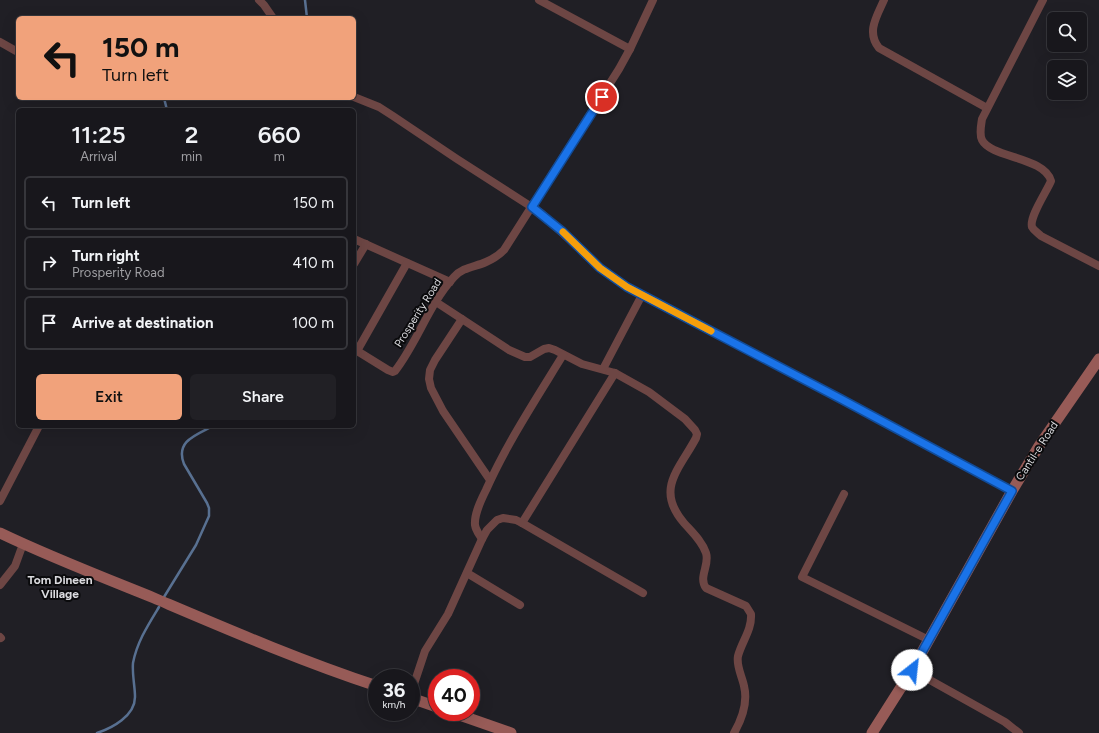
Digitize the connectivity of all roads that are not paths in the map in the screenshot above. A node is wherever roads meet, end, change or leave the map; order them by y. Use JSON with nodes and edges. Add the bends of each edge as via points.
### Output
{"nodes":[{"id":1,"x":259,"y":0,"type":"edge"},
{"id":2,"x":539,"y":0,"type":"edge"},
{"id":3,"x":653,"y":0,"type":"edge"},
{"id":4,"x":884,"y":0,"type":"edge"},
{"id":5,"x":1043,"y":0,"type":"edge"},
{"id":6,"x":272,"y":16,"type":"edge"},
{"id":7,"x":0,"y":42,"type":"edge"},
{"id":8,"x":630,"y":49,"type":"junction"},
{"id":9,"x":16,"y":51,"type":"dead end"},
{"id":10,"x":356,"y":98,"type":"edge"},
{"id":11,"x":987,"y":108,"type":"junction"},
{"id":12,"x":532,"y":207,"type":"junction"},
{"id":13,"x":356,"y":240,"type":"edge"},
{"id":14,"x":366,"y":244,"type":"junction"},
{"id":15,"x":356,"y":261,"type":"edge"},
{"id":16,"x":407,"y":263,"type":"junction"},
{"id":17,"x":1099,"y":266,"type":"edge"},
{"id":18,"x":450,"y":282,"type":"junction"},
{"id":19,"x":642,"y":295,"type":"junction"},
{"id":20,"x":436,"y":302,"type":"junction"},
{"id":21,"x":462,"y":319,"type":"junction"},
{"id":22,"x":356,"y":348,"type":"edge"},
{"id":23,"x":356,"y":351,"type":"edge"},
{"id":24,"x":563,"y":355,"type":"junction"},
{"id":25,"x":1099,"y":359,"type":"edge"},
{"id":26,"x":602,"y":369,"type":"junction"},
{"id":27,"x":614,"y":373,"type":"junction"},
{"id":28,"x":38,"y":428,"type":"edge"},
{"id":29,"x":490,"y":480,"type":"junction"},
{"id":30,"x":1012,"y":491,"type":"junction"},
{"id":31,"x":844,"y":494,"type":"dead end"},
{"id":32,"x":0,"y":501,"type":"edge"},
{"id":33,"x":522,"y":522,"type":"junction"},
{"id":34,"x":0,"y":533,"type":"edge"},
{"id":35,"x":482,"y":539,"type":"junction"},
{"id":36,"x":23,"y":544,"type":"junction"},
{"id":37,"x":467,"y":573,"type":"junction"},
{"id":38,"x":0,"y":585,"type":"edge"},
{"id":39,"x":643,"y":593,"type":"dead end"},
{"id":40,"x":520,"y":605,"type":"dead end"},
{"id":41,"x":929,"y":640,"type":"junction"},
{"id":42,"x":419,"y":669,"type":"edge"},
{"id":43,"x":912,"y":670,"type":"junction"},
{"id":44,"x":368,"y":683,"type":"edge"},
{"id":45,"x":476,"y":721,"type":"edge"},
{"id":46,"x":510,"y":733,"type":"edge"},
{"id":47,"x":734,"y":733,"type":"edge"},
{"id":48,"x":872,"y":733,"type":"edge"},
{"id":49,"x":1019,"y":733,"type":"edge"}],
"edges":[{"from":1,"to":6,"type":"street"},
{"from":2,"to":8,"type":"street"},
{"from":3,"to":8,"type":"street","name":"Prosperity Road"},
{"from":4,"to":11,"type":"street","via":[[872,31],[879,48]]},
{"from":5,"to":11,"type":"street"},
{"from":7,"to":9,"type":"street"},
{"from":8,"to":12,"type":"street","name":"Prosperity Road"},
{"from":10,"to":12,"type":"street","via":[[379,107]]},
{"from":11,"to":17,"type":"street","via":[[980,130],[987,147],[1041,168],[1050,176],[1051,180],[1035,213],[1032,228],[1041,236]]},
{"from":12,"to":18,"type":"street","name":"Prosperity Road","via":[[504,250],[486,262],[462,270]]},
{"from":12,"to":19,"type":"street","via":[[563,232],[600,268]]},
{"from":13,"to":14,"type":"street"},
{"from":14,"to":15,"type":"street"},
{"from":14,"to":16,"type":"street"},
{"from":16,"to":18,"type":"street"},
{"from":16,"to":22,"type":"street"},
{"from":18,"to":20,"type":"street","name":"Prosperity Road"},
{"from":19,"to":26,"type":"street"},
{"from":19,"to":30,"type":"street"},
{"from":20,"to":21,"type":"street"},
{"from":20,"to":23,"type":"street","name":"Prosperity Road","via":[[393,372]]},
{"from":21,"to":24,"type":"street","via":[[522,356],[530,357],[549,348]]},
{"from":21,"to":29,"type":"street","via":[[435,360],[428,379],[443,411]]},
{"from":24,"to":26,"type":"street","via":[[582,364]]},
{"from":24,"to":29,"type":"street"},
{"from":25,"to":30,"type":"street","name":"Cantil-e Road","via":[[1039,446]]},
{"from":26,"to":27,"type":"street"},
{"from":27,"to":33,"type":"street"},
{"from":27,"to":47,"type":"street","via":[[658,399],[693,426],[697,434],[672,478],[669,492],[678,516],[701,542],[705,551],[707,558],[703,584],[706,588],[746,606],[751,614],[749,628],[738,655],[746,698]]},
{"from":28,"to":32,"type":"street"},
{"from":29,"to":35,"type":"street","via":[[475,524]]},
{"from":30,"to":41,"type":"street","name":"Cantil-e Road"},
{"from":31,"to":41,"type":"street","via":[[802,577]]},
{"from":33,"to":35,"type":"street","via":[[509,518],[497,520]]},
{"from":33,"to":39,"type":"street"},
{"from":34,"to":36,"type":"street"},
{"from":35,"to":37,"type":"street"},
{"from":36,"to":38,"type":"street","via":[[15,566]]},
{"from":36,"to":44,"type":"street"},
{"from":37,"to":40,"type":"street"},
{"from":37,"to":42,"type":"street","via":[[448,614],[425,651]]},
{"from":41,"to":43,"type":"street","name":"Cantil-e Road"},
{"from":43,"to":48,"type":"street","name":"Cantil-e Road"},
{"from":43,"to":49,"type":"street","via":[[1005,722]]},
{"from":45,"to":46,"type":"street"}]}
